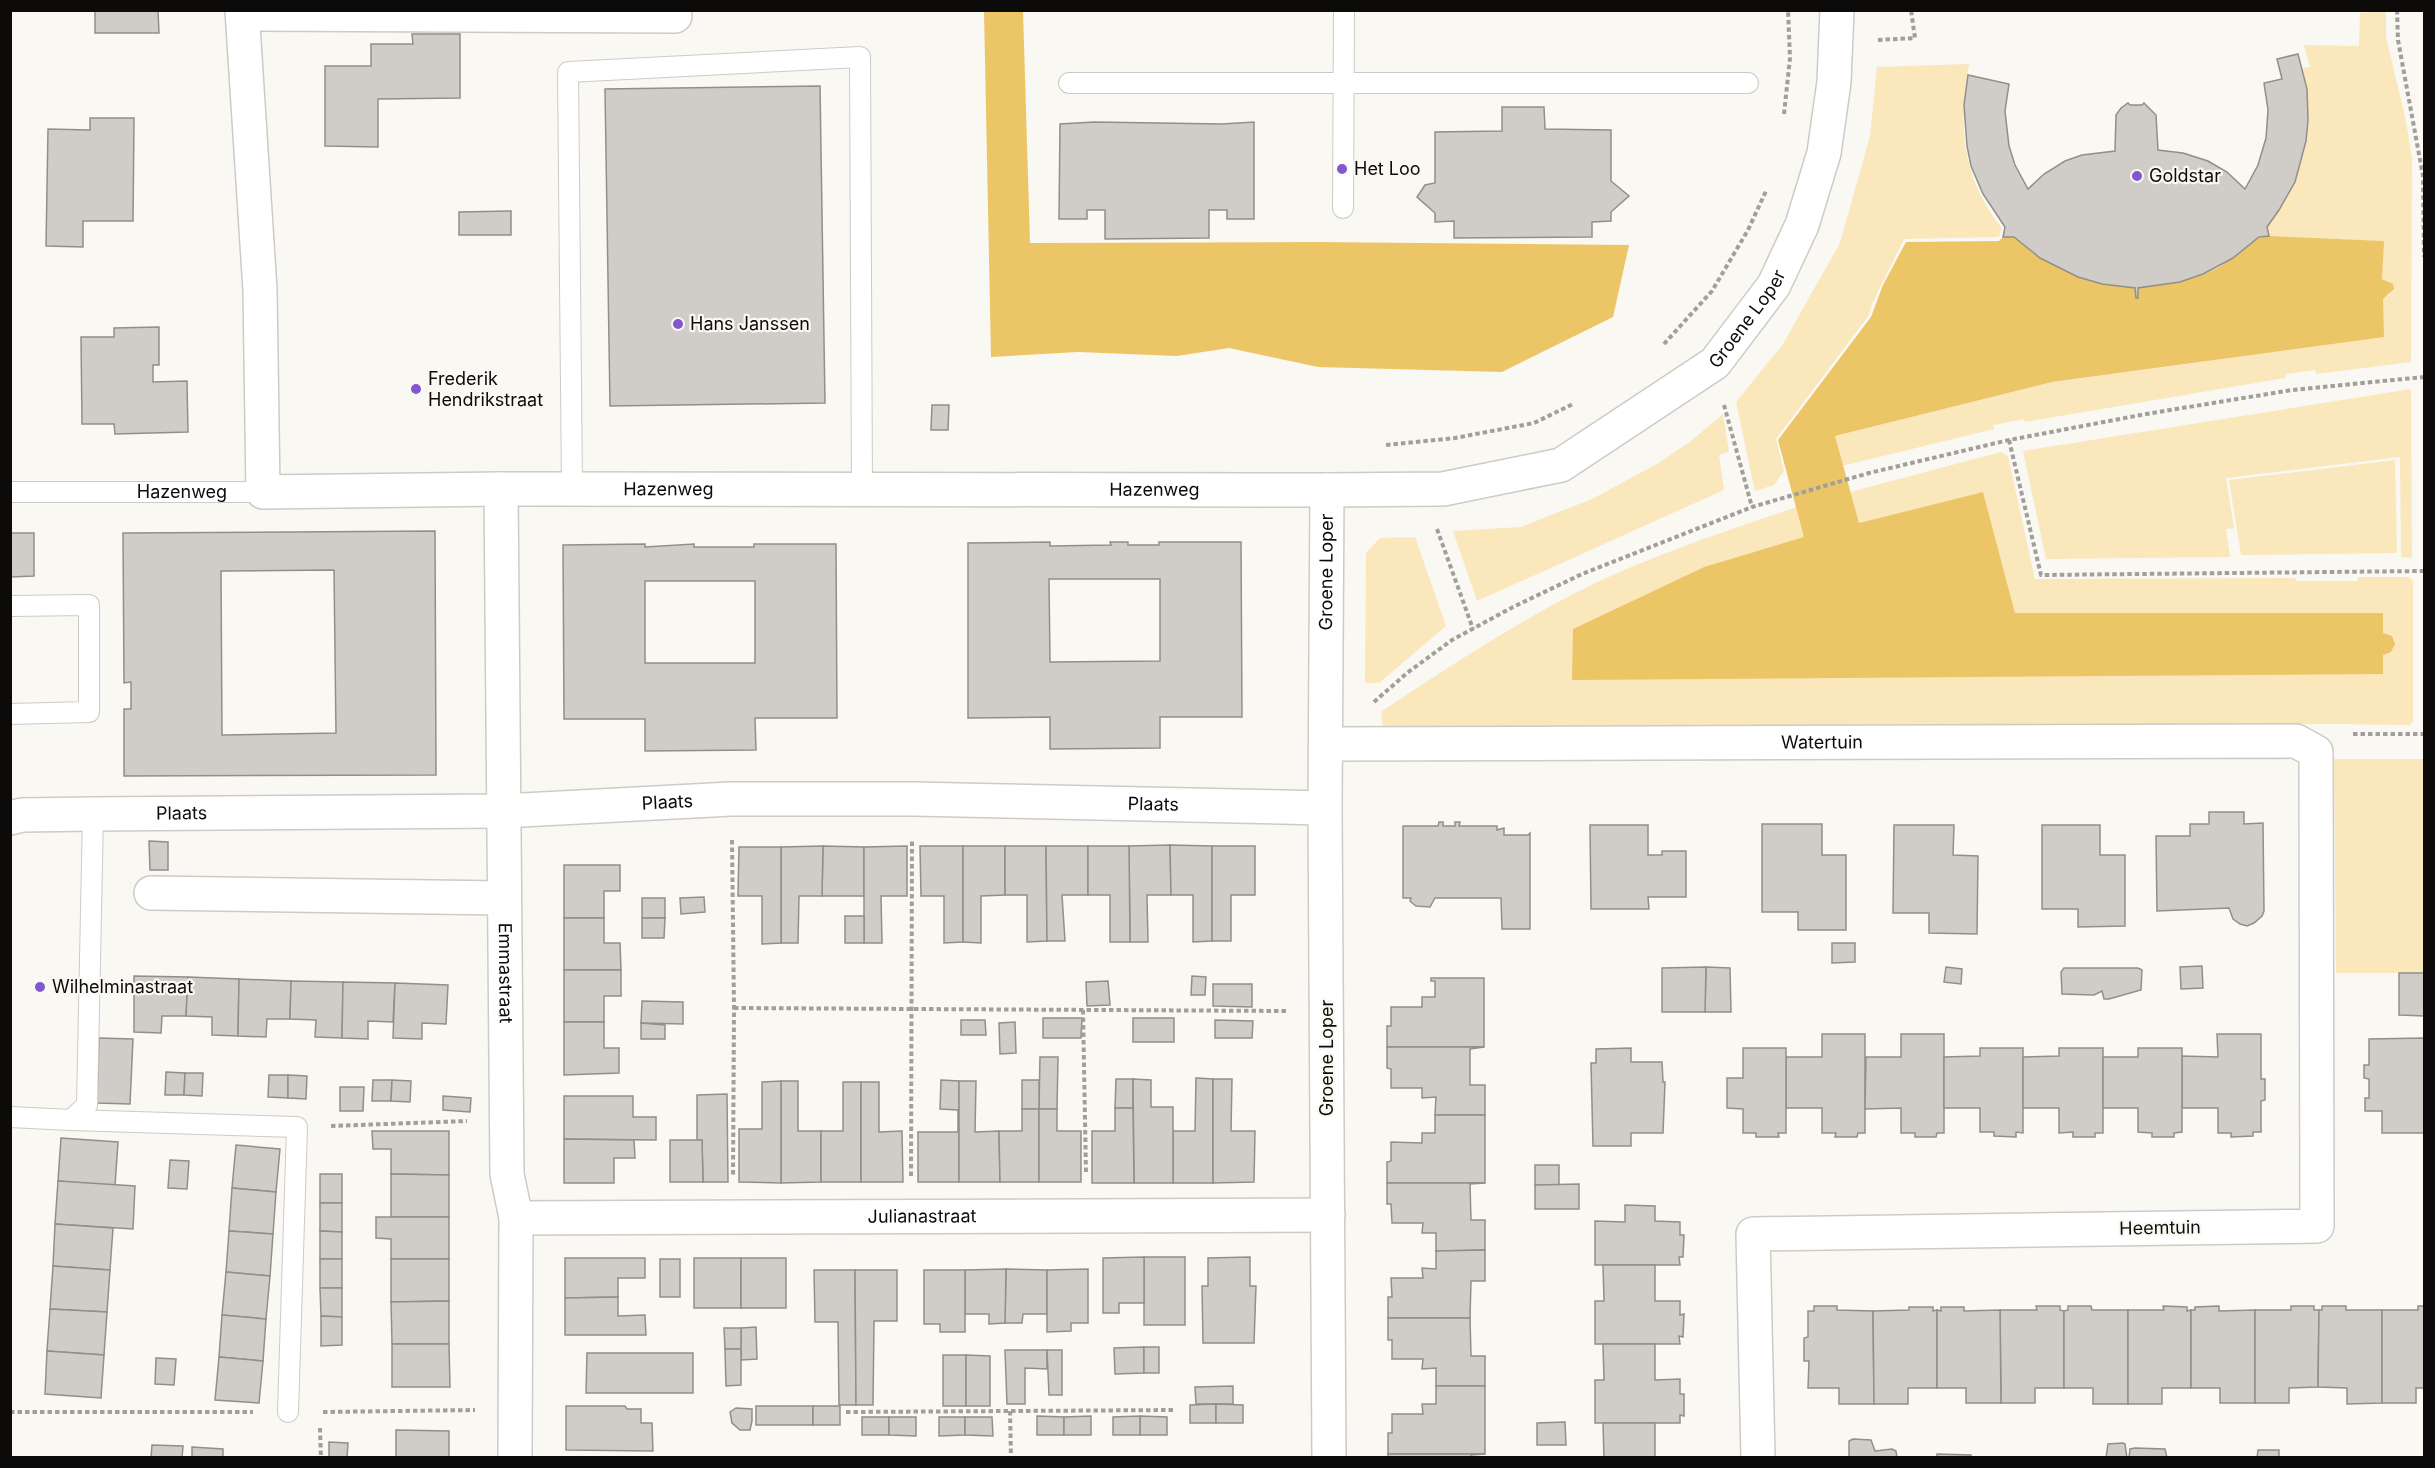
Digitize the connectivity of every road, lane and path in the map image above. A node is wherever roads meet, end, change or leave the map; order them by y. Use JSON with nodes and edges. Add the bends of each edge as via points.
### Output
{"nodes":[{"id":1,"x":1344,"y":10,"type":"edge"},
{"id":2,"x":1788,"y":10,"type":"edge"},
{"id":3,"x":1837,"y":10,"type":"edge"},
{"id":4,"x":2397,"y":10,"type":"edge"},
{"id":5,"x":243,"y":12,"type":"edge"},
{"id":6,"x":675,"y":16,"type":"dead end"},
{"id":7,"x":1069,"y":83,"type":"dead end"},
{"id":8,"x":1748,"y":83,"type":"dead end"},
{"id":9,"x":1344,"y":84,"type":"junction"},
{"id":10,"x":1784,"y":124,"type":"dead end"},
{"id":11,"x":1769,"y":184,"type":"dead end"},
{"id":12,"x":1343,"y":208,"type":"dead end"},
{"id":13,"x":2424,"y":257,"type":"edge"},
{"id":14,"x":1656,"y":350,"type":"dead end"},
{"id":15,"x":1715,"y":363,"type":"junction"},
{"id":16,"x":2424,"y":376,"type":"edge"},
{"id":17,"x":1581,"y":400,"type":"dead end"},
{"id":18,"x":2009,"y":440,"type":"junction"},
{"id":19,"x":1374,"y":446,"type":"dead end"},
{"id":20,"x":501,"y":489,"type":"junction"},
{"id":21,"x":572,"y":489,"type":"junction"},
{"id":22,"x":862,"y":489,"type":"junction"},
{"id":23,"x":1327,"y":490,"type":"junction"},
{"id":24,"x":10,"y":492,"type":"edge"},
{"id":25,"x":263,"y":492,"type":"junction"},
{"id":26,"x":1752,"y":507,"type":"junction"},
{"id":27,"x":1435,"y":523,"type":"dead end"},
{"id":28,"x":2424,"y":571,"type":"edge"},
{"id":29,"x":10,"y":606,"type":"edge"},
{"id":30,"x":1473,"y":629,"type":"junction"},
{"id":31,"x":10,"y":714,"type":"edge"},
{"id":32,"x":2424,"y":734,"type":"edge"},
{"id":33,"x":1326,"y":744,"type":"junction"},
{"id":34,"x":2316,"y":752,"type":"junction"},
{"id":35,"x":731,"y":799,"type":"junction"},
{"id":36,"x":912,"y":799,"type":"junction"},
{"id":37,"x":1325,"y":807,"type":"junction"},
{"id":38,"x":502,"y":811,"type":"junction"},
{"id":39,"x":93,"y":814,"type":"junction"},
{"id":40,"x":10,"y":818,"type":"edge"},
{"id":41,"x":151,"y":893,"type":"dead end"},
{"id":42,"x":503,"y":898,"type":"junction"},
{"id":43,"x":734,"y":1008,"type":"junction"},
{"id":44,"x":912,"y":1009,"type":"junction"},
{"id":45,"x":1083,"y":1010,"type":"junction"},
{"id":46,"x":1326,"y":1011,"type":"junction"},
{"id":47,"x":10,"y":1117,"type":"edge"},
{"id":48,"x":71,"y":1120,"type":"junction"},
{"id":49,"x":506,"y":1120,"type":"junction"},
{"id":50,"x":297,"y":1127,"type":"junction"},
{"id":51,"x":1328,"y":1215,"type":"junction"},
{"id":52,"x":911,"y":1216,"type":"junction"},
{"id":53,"x":1087,"y":1216,"type":"junction"},
{"id":54,"x":733,"y":1217,"type":"junction"},
{"id":55,"x":516,"y":1218,"type":"junction"},
{"id":56,"x":1176,"y":1410,"type":"dead end"},
{"id":57,"x":1010,"y":1411,"type":"junction"},
{"id":58,"x":288,"y":1412,"type":"dead end"},
{"id":59,"x":846,"y":1412,"type":"dead end"},
{"id":60,"x":320,"y":1424,"type":"dead end"},
{"id":61,"x":321,"y":1458,"type":"edge"},
{"id":62,"x":515,"y":1458,"type":"edge"},
{"id":63,"x":1011,"y":1458,"type":"edge"},
{"id":64,"x":1329,"y":1458,"type":"edge"},
{"id":65,"x":1758,"y":1458,"type":"edge"}],
"edges":[{"from":1,"to":9,"type":"lane"},
{"from":2,"to":10,"type":"path","via":[[1790,58]]},
{"from":3,"to":15,"type":"street","name":"Groene Loper","via":[[1834,82],[1824,153],[1802,225],[1774,285]]},
{"from":4,"to":13,"type":"path","via":[[2397,40],[2423,176]]},
{"from":5,"to":6,"type":"street"},
{"from":5,"to":25,"type":"street","via":[[260,290]]},
{"from":7,"to":9,"type":"lane"},
{"from":8,"to":9,"type":"lane"},
{"from":9,"to":12,"type":"lane"},
{"from":11,"to":14,"type":"path","via":[[1749,230],[1712,291]]},
{"from":15,"to":23,"type":"street","name":"Groene Loper","via":[[1560,465],[1443,489]]},
{"from":15,"to":26,"type":"path"},
{"from":16,"to":18,"type":"path","via":[[2292,390]]},
{"from":17,"to":19,"type":"path","via":[[1534,423],[1455,438]]},
{"from":18,"to":26,"type":"path","via":[[1869,473]]},
{"from":18,"to":28,"type":"path","via":[[2041,575]]},
{"from":20,"to":21,"type":"street","name":"Hazenweg"},
{"from":20,"to":25,"type":"street","name":"Hazenweg"},
{"from":20,"to":38,"type":"street","name":"Emmastraat"},
{"from":21,"to":22,"type":"street","name":"Hazenweg"},
{"from":21,"to":22,"type":"lane","via":[[568,72],[860,57]]},
{"from":22,"to":23,"type":"street","name":"Hazenweg"},
{"from":23,"to":33,"type":"street","name":"Groene Loper"},
{"from":24,"to":25,"type":"lane","name":"Hazenweg"},
{"from":26,"to":30,"type":"path","via":[[1582,574]]},
{"from":27,"to":30,"type":"path"},
{"from":29,"to":31,"type":"lane","via":[[89,605],[88,712]]},
{"from":30,"to":33,"type":"path","via":[[1407,673]]},
{"from":32,"to":34,"type":"path","via":[[2337,735]]},
{"from":33,"to":34,"type":"street","name":"Watertuin","via":[[2296,741]]},
{"from":33,"to":37,"type":"street","name":"Groene Loper"},
{"from":34,"to":65,"type":"street","name":"Heemtuin","via":[[2317,1226],[1753,1234]]},
{"from":35,"to":36,"type":"street","name":"Plaats"},
{"from":35,"to":38,"type":"street","name":"Plaats"},
{"from":35,"to":43,"type":"path"},
{"from":36,"to":37,"type":"street","name":"Plaats"},
{"from":36,"to":44,"type":"path"},
{"from":37,"to":46,"type":"street","name":"Groene Loper"},
{"from":38,"to":39,"type":"street","name":"Plaats"},
{"from":38,"to":42,"type":"street","name":"Emmastraat"},
{"from":39,"to":40,"type":"street","name":"Plaats"},
{"from":39,"to":48,"type":"lane","via":[[87,1105]]},
{"from":41,"to":42,"type":"street"},
{"from":42,"to":49,"type":"street","name":"Emmastraat"},
{"from":43,"to":44,"type":"path"},
{"from":43,"to":54,"type":"path"},
{"from":44,"to":45,"type":"path"},
{"from":44,"to":52,"type":"path"},
{"from":45,"to":46,"type":"path"},
{"from":45,"to":53,"type":"path"},
{"from":46,"to":51,"type":"street","name":"Groene Loper"},
{"from":47,"to":48,"type":"lane"},
{"from":48,"to":50,"type":"lane"},
{"from":49,"to":50,"type":"path"},
{"from":49,"to":55,"type":"street","name":"Emmastraat","via":[[507,1174]]},
{"from":50,"to":58,"type":"lane"},
{"from":51,"to":53,"type":"street","name":"Julianastraat"},
{"from":51,"to":64,"type":"street","name":"Groene Loper"},
{"from":52,"to":53,"type":"street","name":"Julianastraat"},
{"from":52,"to":54,"type":"street","name":"Julianastraat"},
{"from":54,"to":55,"type":"street","name":"Julianastraat"},
{"from":55,"to":62,"type":"street","name":"Emmastraat"},
{"from":56,"to":57,"type":"path"},
{"from":57,"to":59,"type":"path"},
{"from":57,"to":63,"type":"path"},
{"from":60,"to":61,"type":"path"}]}
